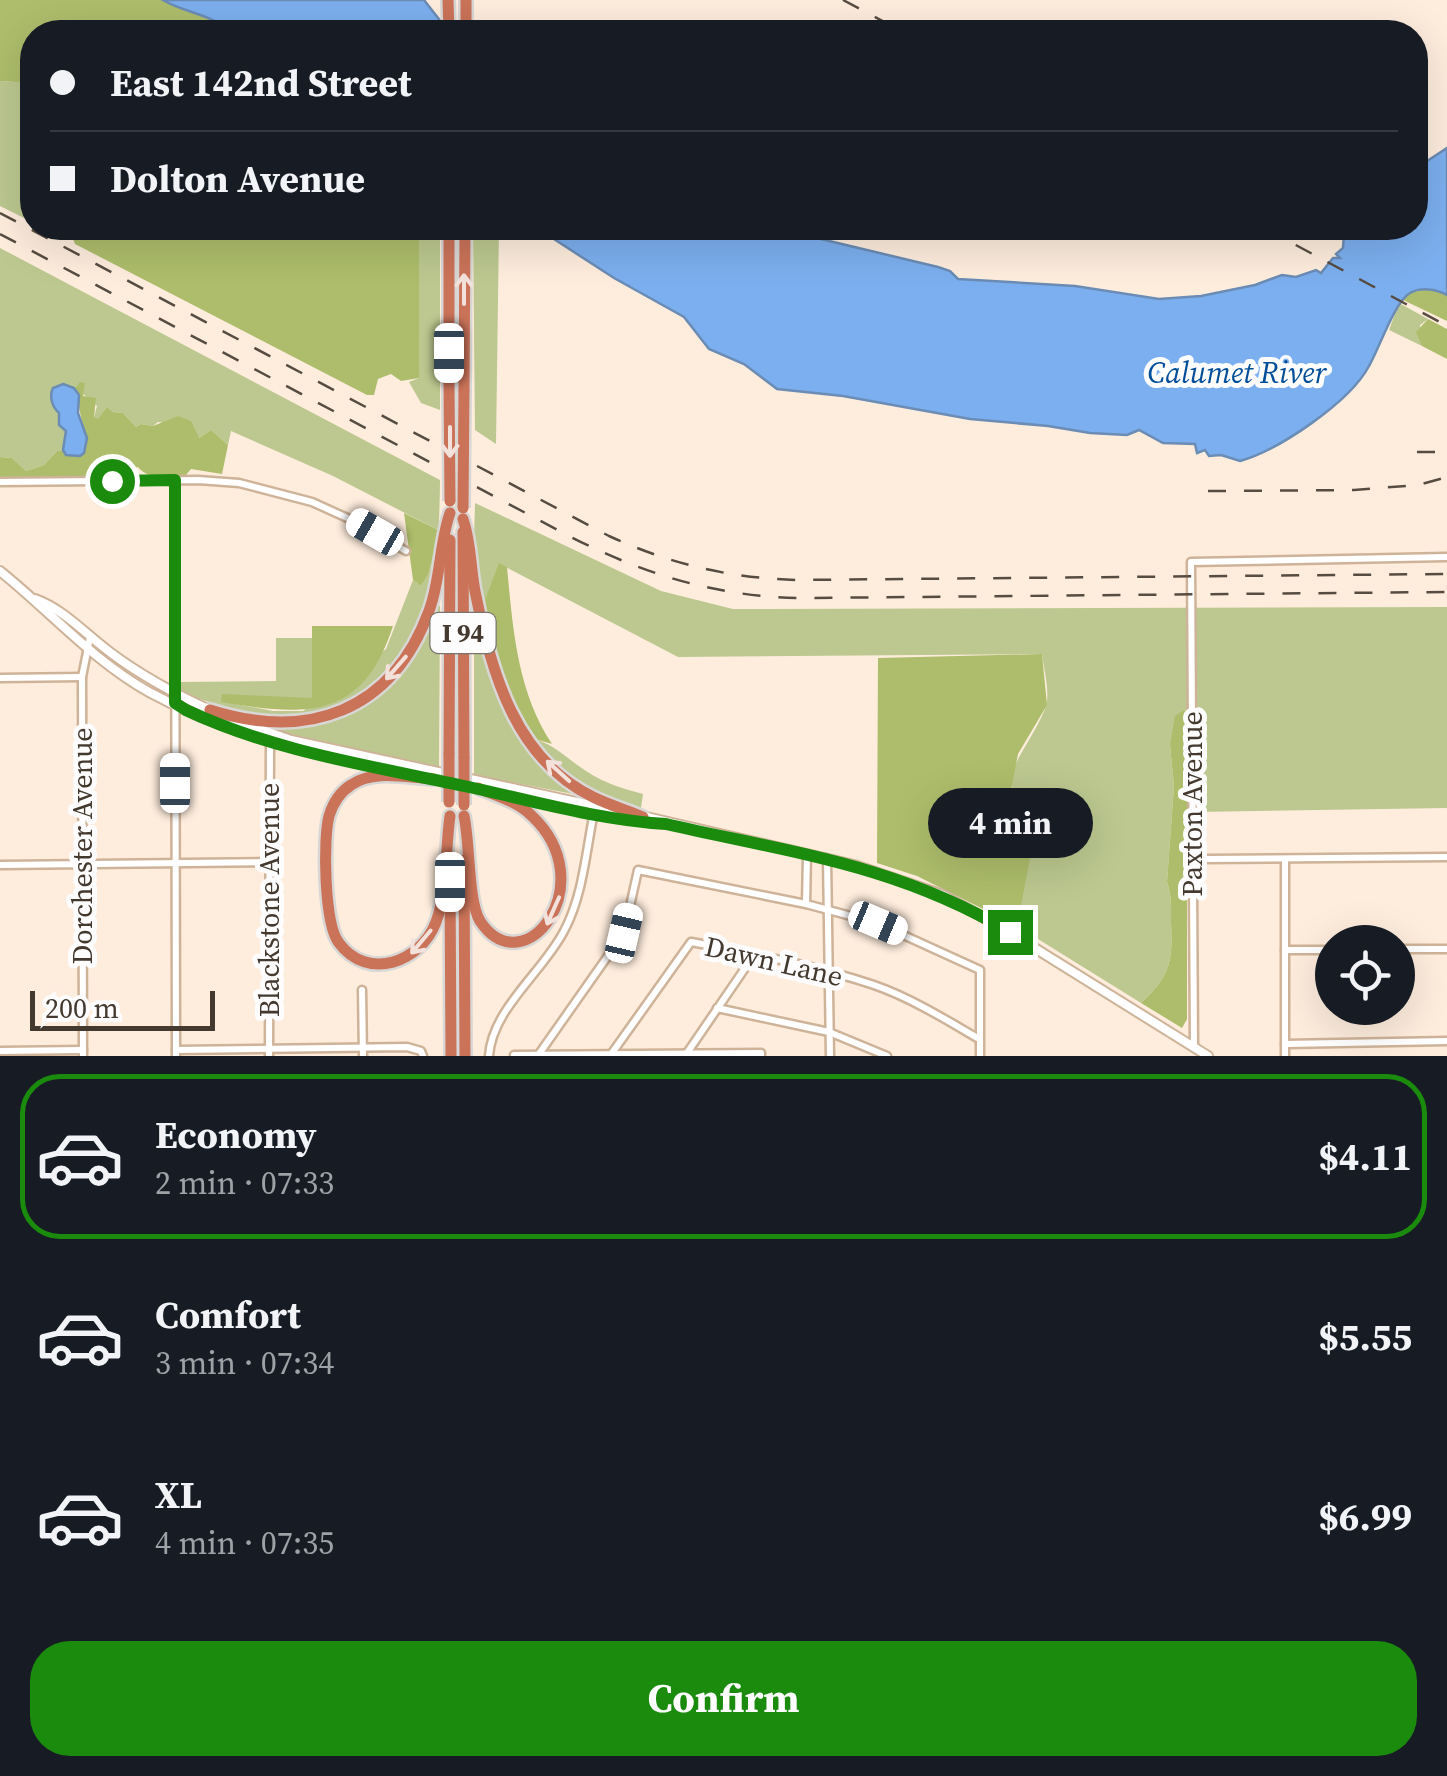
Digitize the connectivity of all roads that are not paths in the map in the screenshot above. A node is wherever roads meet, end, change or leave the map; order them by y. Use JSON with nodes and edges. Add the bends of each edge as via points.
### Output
{"nodes":[{"id":1,"x":449,"y":240,"type":"edge"},
{"id":2,"x":465,"y":240,"type":"edge"},
{"id":3,"x":175,"y":480,"type":"junction"},
{"id":4,"x":0,"y":482,"type":"edge"},
{"id":5,"x":450,"y":507,"type":"junction"},
{"id":6,"x":463,"y":513,"type":"junction"},
{"id":7,"x":406,"y":551,"type":"dead end"},
{"id":8,"x":1446,"y":557,"type":"edge"},
{"id":9,"x":0,"y":571,"type":"edge"},
{"id":10,"x":35,"y":599,"type":"junction"},
{"id":11,"x":90,"y":638,"type":"junction"},
{"id":12,"x":87,"y":648,"type":"junction"},
{"id":13,"x":82,"y":677,"type":"junction"},
{"id":14,"x":0,"y":678,"type":"edge"},
{"id":15,"x":175,"y":699,"type":"junction"},
{"id":16,"x":210,"y":710,"type":"junction"},
{"id":17,"x":270,"y":744,"type":"junction"},
{"id":18,"x":434,"y":779,"type":"junction"},
{"id":19,"x":478,"y":788,"type":"junction"},
{"id":20,"x":450,"y":809,"type":"junction"},
{"id":21,"x":594,"y":809,"type":"junction"},
{"id":22,"x":464,"y":810,"type":"junction"},
{"id":23,"x":644,"y":817,"type":"junction"},
{"id":24,"x":666,"y":824,"type":"junction"},
{"id":25,"x":807,"y":854,"type":"junction"},
{"id":26,"x":1447,"y":857,"type":"edge"},
{"id":27,"x":828,"y":858,"type":"junction"},
{"id":28,"x":1285,"y":858,"type":"junction"},
{"id":29,"x":1207,"y":859,"type":"dead end"},
{"id":30,"x":269,"y":862,"type":"junction"},
{"id":31,"x":176,"y":863,"type":"junction"},
{"id":32,"x":82,"y":864,"type":"junction"},
{"id":33,"x":0,"y":865,"type":"edge"},
{"id":34,"x":806,"y":904,"type":"junction"},
{"id":35,"x":827,"y":909,"type":"junction"},
{"id":36,"x":1415,"y":949,"type":"edge"},
{"id":37,"x":1447,"y":949,"type":"edge"},
{"id":38,"x":1285,"y":950,"type":"junction"},
{"id":39,"x":1315,"y":950,"type":"edge"},
{"id":40,"x":754,"y":955,"type":"junction"},
{"id":41,"x":828,"y":972,"type":"junction"},
{"id":42,"x":362,"y":990,"type":"dead end"},
{"id":43,"x":718,"y":1008,"type":"junction"},
{"id":44,"x":829,"y":1032,"type":"junction"},
{"id":45,"x":980,"y":1040,"type":"junction"},
{"id":46,"x":1447,"y":1041,"type":"edge"},
{"id":47,"x":1285,"y":1044,"type":"junction"},
{"id":48,"x":1194,"y":1046,"type":"junction"},
{"id":49,"x":0,"y":1051,"type":"edge"},
{"id":50,"x":269,"y":1052,"type":"edge"},
{"id":51,"x":363,"y":1052,"type":"edge"},
{"id":52,"x":83,"y":1053,"type":"edge"},
{"id":53,"x":176,"y":1053,"type":"edge"},
{"id":54,"x":612,"y":1053,"type":"junction"},
{"id":55,"x":422,"y":1054,"type":"edge"},
{"id":56,"x":538,"y":1054,"type":"edge"},
{"id":57,"x":686,"y":1054,"type":"junction"},
{"id":58,"x":514,"y":1055,"type":"edge"},
{"id":59,"x":451,"y":1056,"type":"edge"},
{"id":60,"x":465,"y":1056,"type":"edge"},
{"id":61,"x":490,"y":1056,"type":"edge"},
{"id":62,"x":760,"y":1056,"type":"edge"},
{"id":63,"x":830,"y":1056,"type":"edge"},
{"id":64,"x":887,"y":1056,"type":"edge"},
{"id":65,"x":980,"y":1056,"type":"edge"},
{"id":66,"x":1208,"y":1056,"type":"edge"},
{"id":67,"x":1285,"y":1056,"type":"edge"}],
"edges":[{"from":1,"to":5,"type":"highway","number":"I 94","one_way":true,"bridge":true},
{"from":6,"to":2,"type":"highway","number":"I 94","one_way":true,"bridge":true},
{"from":3,"to":4,"type":"street"},
{"from":3,"to":7,"type":"street","via":[[289,494],[354,520]]},
{"from":3,"to":15,"type":"street"},
{"from":5,"to":16,"type":"highway","one_way":true,"via":[[429,612],[406,657],[380,687],[342,710],[298,723]]},
{"from":5,"to":20,"type":"highway","number":"I 94","bridge":true},
{"from":6,"to":22,"type":"highway","number":"I 94","bridge":true},
{"from":23,"to":6,"type":"highway","one_way":true,"via":[[572,784],[508,711],[474,590]]},
{"from":8,"to":48,"type":"street","name":"Paxton Avenue","via":[[1191,562]]},
{"from":9,"to":10,"type":"street"},
{"from":10,"to":11,"type":"street","via":[[56,607]]},
{"from":10,"to":12,"type":"street"},
{"from":11,"to":12,"type":"street","name":"Dorchester Avenue"},
{"from":11,"to":15,"type":"street"},
{"from":12,"to":13,"type":"street","name":"Dorchester Avenue"},
{"from":12,"to":15,"type":"street","via":[[150,692]]},
{"from":13,"to":14,"type":"street"},
{"from":13,"to":32,"type":"street","name":"Dorchester Avenue"},
{"from":15,"to":16,"type":"street"},
{"from":15,"to":17,"type":"street"},
{"from":15,"to":31,"type":"street"},
{"from":16,"to":21,"type":"street","via":[[290,740]]},
{"from":17,"to":18,"type":"street"},
{"from":17,"to":30,"type":"street","name":"Blackstone Avenue"},
{"from":18,"to":19,"type":"street"},
{"from":20,"to":18,"type":"highway","one_way":true,"via":[[441,904],[428,938],[392,964],[354,958],[329,924],[327,831],[334,804],[350,785],[371,777]]},
{"from":19,"to":21,"type":"street"},
{"from":19,"to":22,"type":"highway","one_way":true,"via":[[530,814],[558,854],[560,895],[554,917],[536,935],[506,940],[481,923]]},
{"from":20,"to":59,"type":"highway","number":"I 94"},
{"from":21,"to":23,"type":"street"},
{"from":21,"to":24,"type":"street"},
{"from":21,"to":61,"type":"street","via":[[574,911],[491,1040]]},
{"from":22,"to":60,"type":"highway","number":"I 94"},
{"from":23,"to":24,"type":"street"},
{"from":24,"to":25,"type":"street"},
{"from":25,"to":27,"type":"street"},
{"from":25,"to":34,"type":"street"},
{"from":26,"to":28,"type":"street"},
{"from":27,"to":35,"type":"street"},
{"from":27,"to":48,"type":"street","via":[[962,904]]},
{"from":28,"to":29,"type":"street"},
{"from":28,"to":38,"type":"street"},
{"from":30,"to":31,"type":"street"},
{"from":30,"to":50,"type":"street","name":"Blackstone Avenue"},
{"from":31,"to":32,"type":"street"},
{"from":31,"to":53,"type":"street"},
{"from":32,"to":33,"type":"street"},
{"from":32,"to":52,"type":"street","name":"Dorchester Avenue"},
{"from":34,"to":35,"type":"street"},
{"from":34,"to":56,"type":"street","via":[[638,870],[624,933]]},
{"from":35,"to":41,"type":"street"},
{"from":35,"to":45,"type":"street","via":[[878,923],[980,970]]},
{"from":36,"to":37,"type":"street"},
{"from":38,"to":39,"type":"street"},
{"from":38,"to":47,"type":"street"},
{"from":40,"to":41,"type":"street","name":"Dawn Lane"},
{"from":40,"to":43,"type":"street"},
{"from":40,"to":54,"type":"street","name":"Dawn Lane","via":[[690,942]]},
{"from":41,"to":44,"type":"street"},
{"from":41,"to":45,"type":"street","name":"Dawn Lane","via":[[894,994]]},
{"from":42,"to":51,"type":"street"},
{"from":43,"to":44,"type":"street"},
{"from":43,"to":57,"type":"street"},
{"from":44,"to":63,"type":"street"},
{"from":44,"to":64,"type":"street"},
{"from":45,"to":65,"type":"street"},
{"from":46,"to":47,"type":"street"},
{"from":47,"to":67,"type":"street"},
{"from":48,"to":66,"type":"street"},
{"from":49,"to":52,"type":"street"},
{"from":50,"to":51,"type":"street"},
{"from":50,"to":53,"type":"street"},
{"from":51,"to":55,"type":"street","via":[[407,1047]]},
{"from":54,"to":56,"type":"street"},
{"from":54,"to":57,"type":"street"},
{"from":56,"to":58,"type":"street"},
{"from":57,"to":62,"type":"street"}]}
